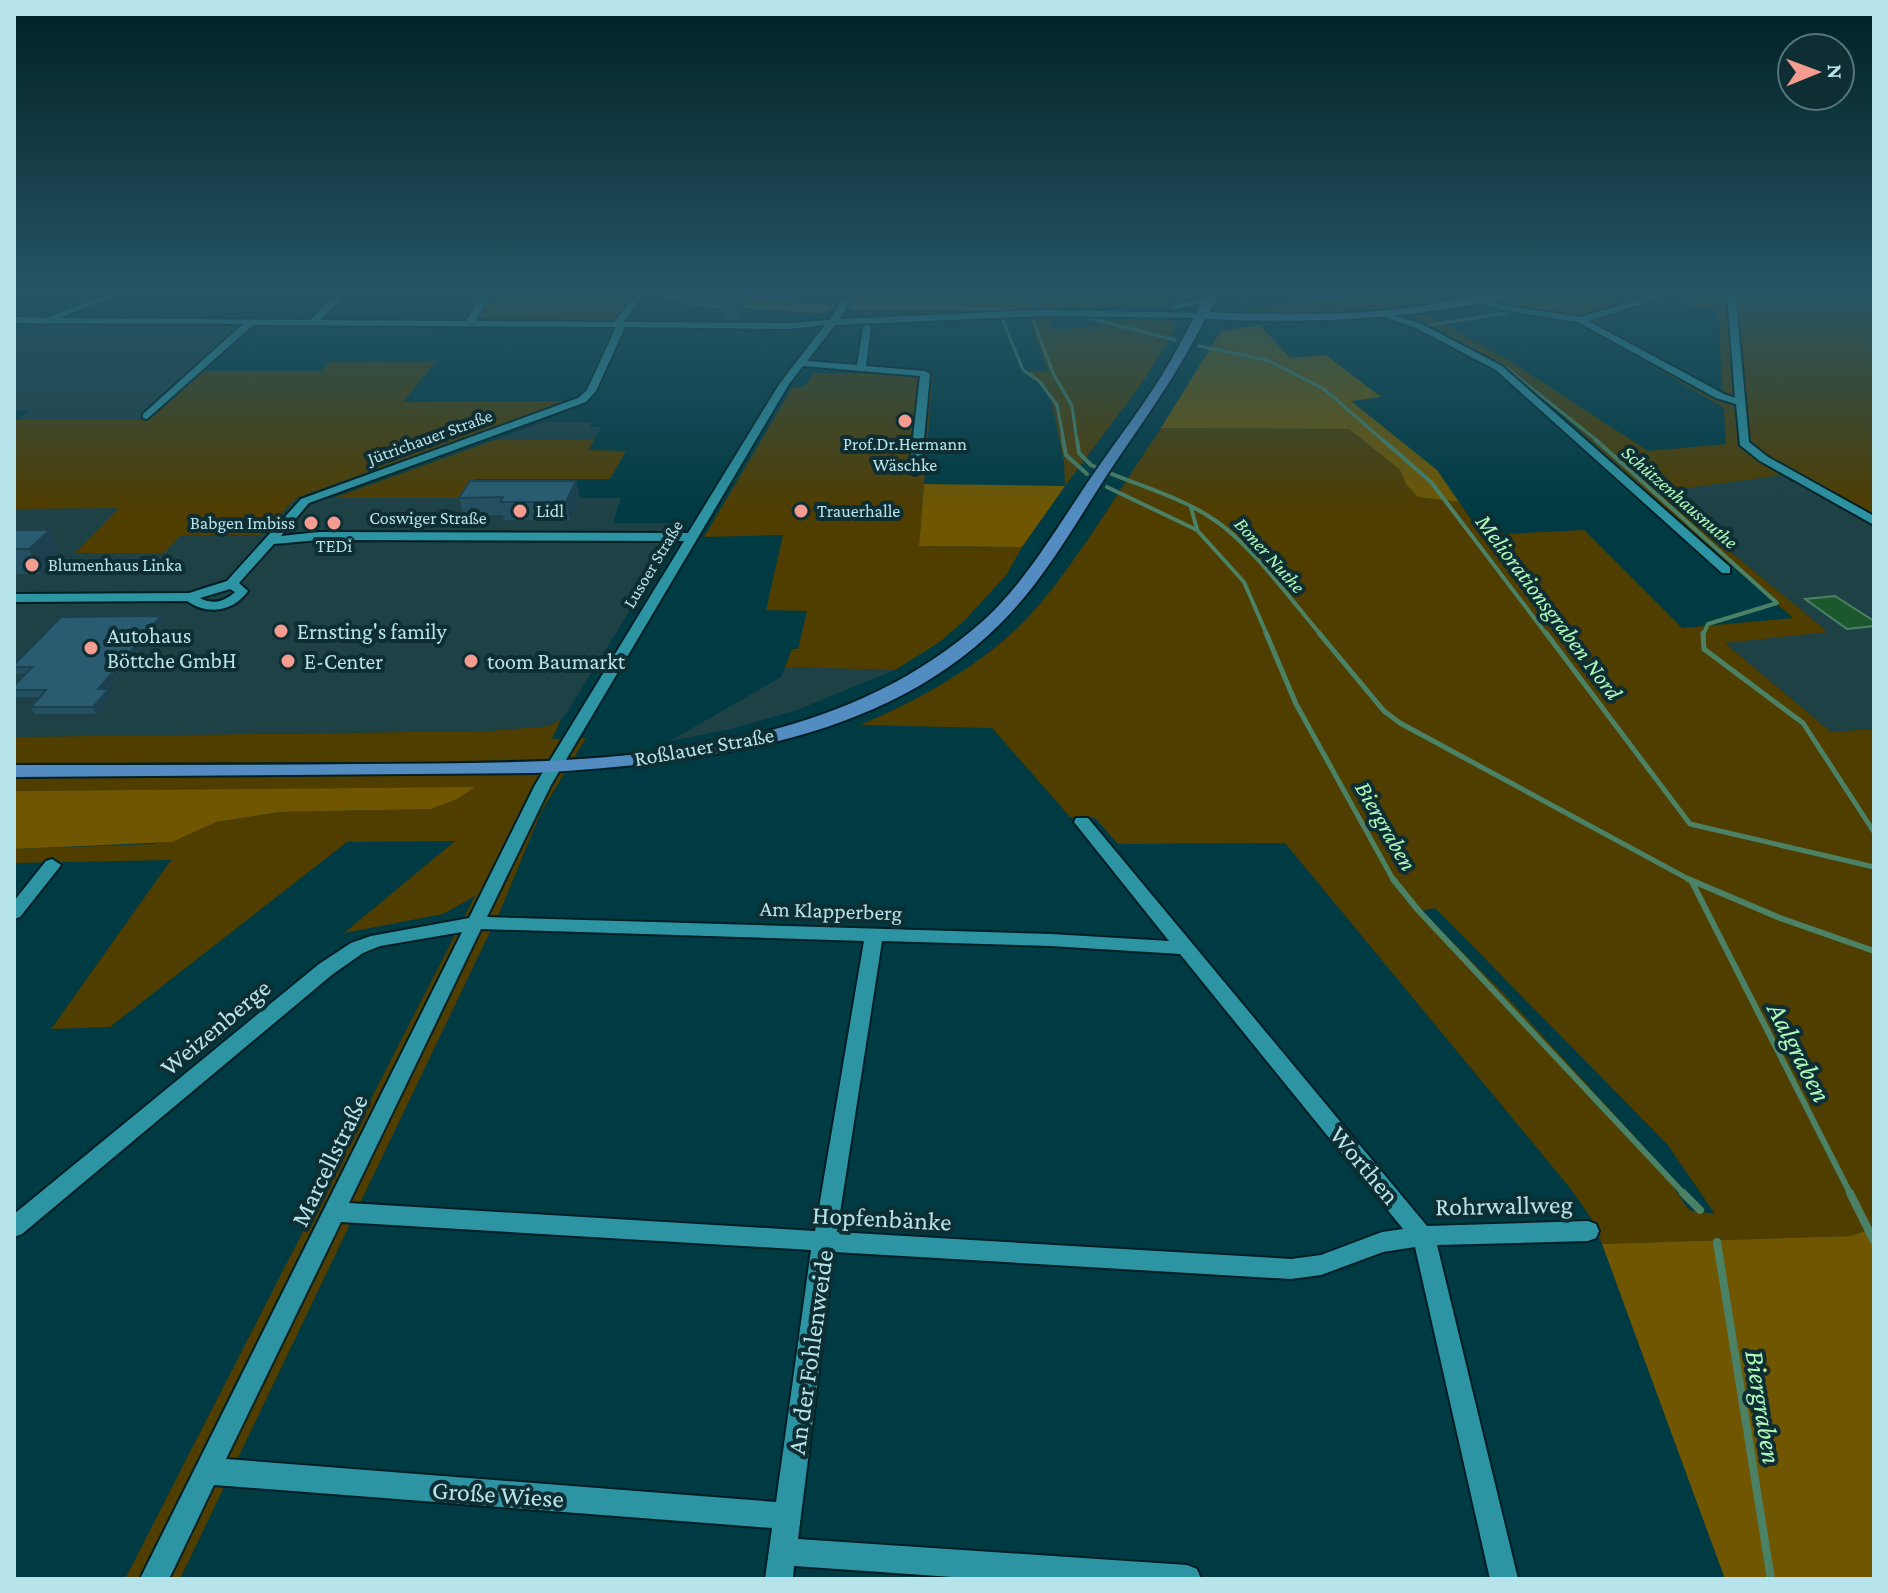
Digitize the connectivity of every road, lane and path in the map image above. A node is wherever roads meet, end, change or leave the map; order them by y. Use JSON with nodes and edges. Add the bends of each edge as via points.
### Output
{"nodes":[{"id":1,"x":204,"y":364,"type":"edge"},
{"id":2,"x":602,"y":364,"type":"edge"},
{"id":3,"x":798,"y":364,"type":"edge"},
{"id":4,"x":811,"y":364,"type":"edge"},
{"id":5,"x":861,"y":364,"type":"edge"},
{"id":6,"x":1174,"y":364,"type":"edge"},
{"id":7,"x":1492,"y":364,"type":"edge"},
{"id":8,"x":1662,"y":364,"type":"edge"},
{"id":9,"x":1736,"y":364,"type":"edge"},
{"id":10,"x":860,"y":370,"type":"junction"},
{"id":11,"x":1739,"y":402,"type":"junction"},
{"id":12,"x":147,"y":416,"type":"dead end"},
{"id":13,"x":915,"y":472,"type":"dead end"},
{"id":14,"x":1874,"y":521,"type":"edge"},
{"id":15,"x":692,"y":537,"type":"junction"},
{"id":16,"x":268,"y":541,"type":"junction"},
{"id":17,"x":1726,"y":570,"type":"dead end"},
{"id":18,"x":14,"y":598,"type":"edge"},
{"id":19,"x":554,"y":765,"type":"junction"},
{"id":20,"x":14,"y":771,"type":"edge"},
{"id":21,"x":1082,"y":822,"type":"dead end"},
{"id":22,"x":52,"y":865,"type":"dead end"},
{"id":23,"x":14,"y":913,"type":"edge"},
{"id":24,"x":476,"y":923,"type":"junction"},
{"id":25,"x":874,"y":935,"type":"junction"},
{"id":26,"x":1184,"y":948,"type":"junction"},
{"id":27,"x":335,"y":1212,"type":"junction"},
{"id":28,"x":14,"y":1227,"type":"edge"},
{"id":29,"x":1588,"y":1231,"type":"dead end"},
{"id":30,"x":1422,"y":1236,"type":"junction"},
{"id":31,"x":824,"y":1242,"type":"junction"},
{"id":32,"x":207,"y":1471,"type":"junction"},
{"id":33,"x":788,"y":1516,"type":"junction"},
{"id":34,"x":782,"y":1566,"type":"edge"},
{"id":35,"x":154,"y":1579,"type":"edge"},
{"id":36,"x":1187,"y":1579,"type":"edge"},
{"id":37,"x":1504,"y":1579,"type":"edge"}],
"edges":[{"from":1,"to":12,"type":"street"},
{"from":2,"to":16,"type":"street","name":"Jütrichauer Straße","via":[[582,400],[305,501]]},
{"from":3,"to":15,"type":"street","name":"Lusoer Straße"},
{"from":4,"to":10,"type":"street"},
{"from":5,"to":10,"type":"street"},
{"from":6,"to":19,"type":"main road","name":"Roßlauer Straße","via":[[1011,602],[961,650],[922,676],[841,714],[774,735],[674,754]]},
{"from":7,"to":17,"type":"street"},
{"from":8,"to":11,"type":"street"},
{"from":9,"to":11,"type":"street"},
{"from":10,"to":13,"type":"street","via":[[925,374]]},
{"from":11,"to":14,"type":"street","via":[[1742,437],[1749,448]]},
{"from":15,"to":16,"type":"street","name":"Coswiger Straße","via":[[319,536]]},
{"from":15,"to":19,"type":"street","name":"Lusoer Straße"},
{"from":16,"to":18,"type":"street","via":[[232,584],[190,597]]},
{"from":19,"to":20,"type":"main road","name":"Roßlauer Straße"},
{"from":19,"to":24,"type":"street","name":"Marcellstraße"},
{"from":21,"to":26,"type":"street","name":"Worthen"},
{"from":22,"to":23,"type":"street"},
{"from":24,"to":25,"type":"street","name":"Am Klapperberg"},
{"from":24,"to":27,"type":"street","name":"Marcellstraße"},
{"from":24,"to":28,"type":"street","name":"Weizenberge","via":[[377,940],[342,957]]},
{"from":25,"to":26,"type":"street","name":"Am Klapperberg"},
{"from":25,"to":31,"type":"street","name":"An der Fohlenweide"},
{"from":26,"to":30,"type":"street","name":"Worthen"},
{"from":27,"to":31,"type":"street","name":"Hopfenbänke"},
{"from":27,"to":32,"type":"street","name":"Marcellstraße"},
{"from":29,"to":30,"type":"street","name":"Rohrwallweg"},
{"from":30,"to":31,"type":"street","name":"Hopfenbänke","via":[[1291,1269]]},
{"from":30,"to":37,"type":"street","name":"Worthen"},
{"from":31,"to":33,"type":"street","name":"An der Fohlenweide"},
{"from":32,"to":33,"type":"street","name":"Große Wiese"},
{"from":32,"to":35,"type":"street","name":"Marcellstraße"},
{"from":33,"to":34,"type":"street","name":"An der Fohlenweide"},
{"from":34,"to":36,"type":"street"}]}
